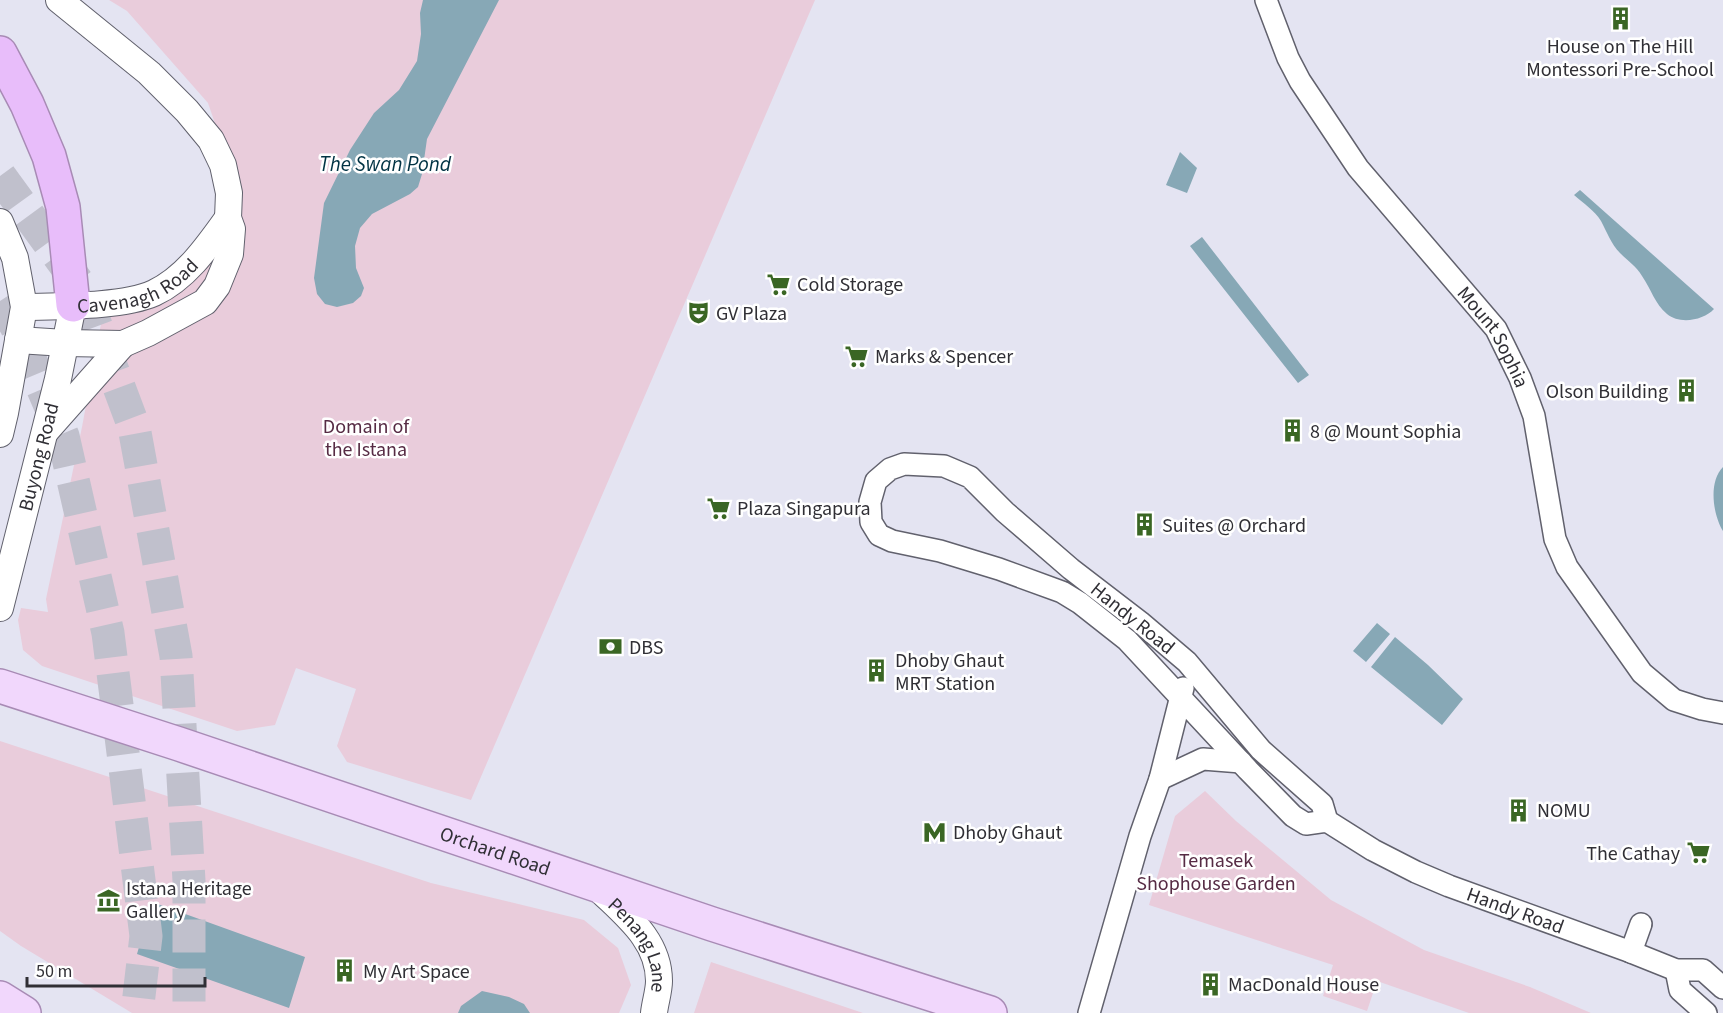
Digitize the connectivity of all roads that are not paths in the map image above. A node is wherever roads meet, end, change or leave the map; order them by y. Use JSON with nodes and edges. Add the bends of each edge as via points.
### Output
{"nodes":[{"id":1,"x":59,"y":0,"type":"edge"},
{"id":2,"x":1266,"y":0,"type":"edge"},
{"id":3,"x":0,"y":53,"type":"edge"},
{"id":4,"x":228,"y":218,"type":"junction"},
{"id":5,"x":0,"y":222,"type":"edge"},
{"id":6,"x":73,"y":305,"type":"junction"},
{"id":7,"x":24,"y":307,"type":"junction"},
{"id":8,"x":18,"y":340,"type":"junction"},
{"id":9,"x":65,"y":343,"type":"junction"},
{"id":10,"x":123,"y":344,"type":"junction"},
{"id":11,"x":44,"y":434,"type":"junction"},
{"id":12,"x":0,"y":435,"type":"edge"},
{"id":13,"x":0,"y":608,"type":"edge"},
{"id":14,"x":1187,"y":662,"type":"junction"},
{"id":15,"x":5,"y":685,"type":"edge"},
{"id":16,"x":1182,"y":698,"type":"junction"},
{"id":17,"x":1723,"y":713,"type":"edge"},
{"id":18,"x":1241,"y":762,"type":"junction"},
{"id":19,"x":1160,"y":779,"type":"junction"},
{"id":20,"x":1327,"y":821,"type":"junction"},
{"id":21,"x":595,"y":885,"type":"junction"},
{"id":22,"x":1641,"y":924,"type":"dead end"},
{"id":23,"x":1632,"y":952,"type":"junction"},
{"id":24,"x":1676,"y":970,"type":"junction"},
{"id":25,"x":1723,"y":988,"type":"edge"},
{"id":26,"x":0,"y":998,"type":"edge"},
{"id":27,"x":24,"y":1013,"type":"edge"},
{"id":28,"x":654,"y":1013,"type":"edge"},
{"id":29,"x":990,"y":1013,"type":"edge"},
{"id":30,"x":1089,"y":1013,"type":"edge"},
{"id":31,"x":1706,"y":1013,"type":"edge"}],
"edges":[{"from":1,"to":4,"type":"street","name":"Cavenagh Road","via":[[149,73],[211,140],[223,165],[229,193]]},
{"from":2,"to":17,"type":"street","name":"Mount Sophia","via":[[1300,81],[1358,168],[1496,329],[1534,416],[1555,539],[1567,567],[1642,673],[1674,700]]},
{"from":3,"to":6,"type":"highway","via":[[49,156],[63,207]]},
{"from":4,"to":6,"type":"street","name":"Cavenagh Road","via":[[185,272],[154,293],[139,299]]},
{"from":4,"to":10,"type":"street","name":"Cavenagh Road","via":[[232,229],[230,254],[217,286],[205,302]]},
{"from":5,"to":7,"type":"street","via":[[15,258]]},
{"from":6,"to":7,"type":"street","name":"Cavenagh Road"},
{"from":6,"to":9,"type":"street","name":"Buyong Road"},
{"from":7,"to":8,"type":"street"},
{"from":8,"to":9,"type":"street","name":"Cavenagh Road"},
{"from":8,"to":12,"type":"street"},
{"from":9,"to":10,"type":"street","name":"Cavenagh Road"},
{"from":9,"to":11,"type":"street","name":"Buyong Road"},
{"from":10,"to":11,"type":"street"},
{"from":11,"to":13,"type":"street","name":"Buyong Road"},
{"from":14,"to":16,"type":"street"},
{"from":14,"to":16,"type":"street","name":"Handy Road","via":[[1005,512],[970,477],[944,466],[904,464],[876,481],[870,502],[871,522],[879,535],[999,569],[1062,592],[1127,640]]},
{"from":14,"to":20,"type":"street","name":"Handy Road","via":[[1261,750],[1322,804]]},
{"from":15,"to":21,"type":"main road","name":"Orchard Road"},
{"from":16,"to":18,"type":"street","name":"Handy Road"},
{"from":16,"to":19,"type":"street"},
{"from":18,"to":19,"type":"street","via":[[1203,759]]},
{"from":18,"to":20,"type":"street","name":"Handy Road","via":[[1293,816],[1306,824]]},
{"from":19,"to":30,"type":"street"},
{"from":20,"to":23,"type":"street","name":"Handy Road","via":[[1416,872]]},
{"from":21,"to":28,"type":"street","name":"Penang Lane","via":[[643,933],[654,952],[659,982]]},
{"from":21,"to":29,"type":"main road","name":"Orchard Road"},
{"from":22,"to":23,"type":"street"},
{"from":23,"to":24,"type":"street","name":"Handy Road"},
{"from":24,"to":25,"type":"street","name":"Handy Road","via":[[1703,970]]},
{"from":24,"to":31,"type":"street","via":[[1680,990]]},
{"from":26,"to":27,"type":"main road"}]}
